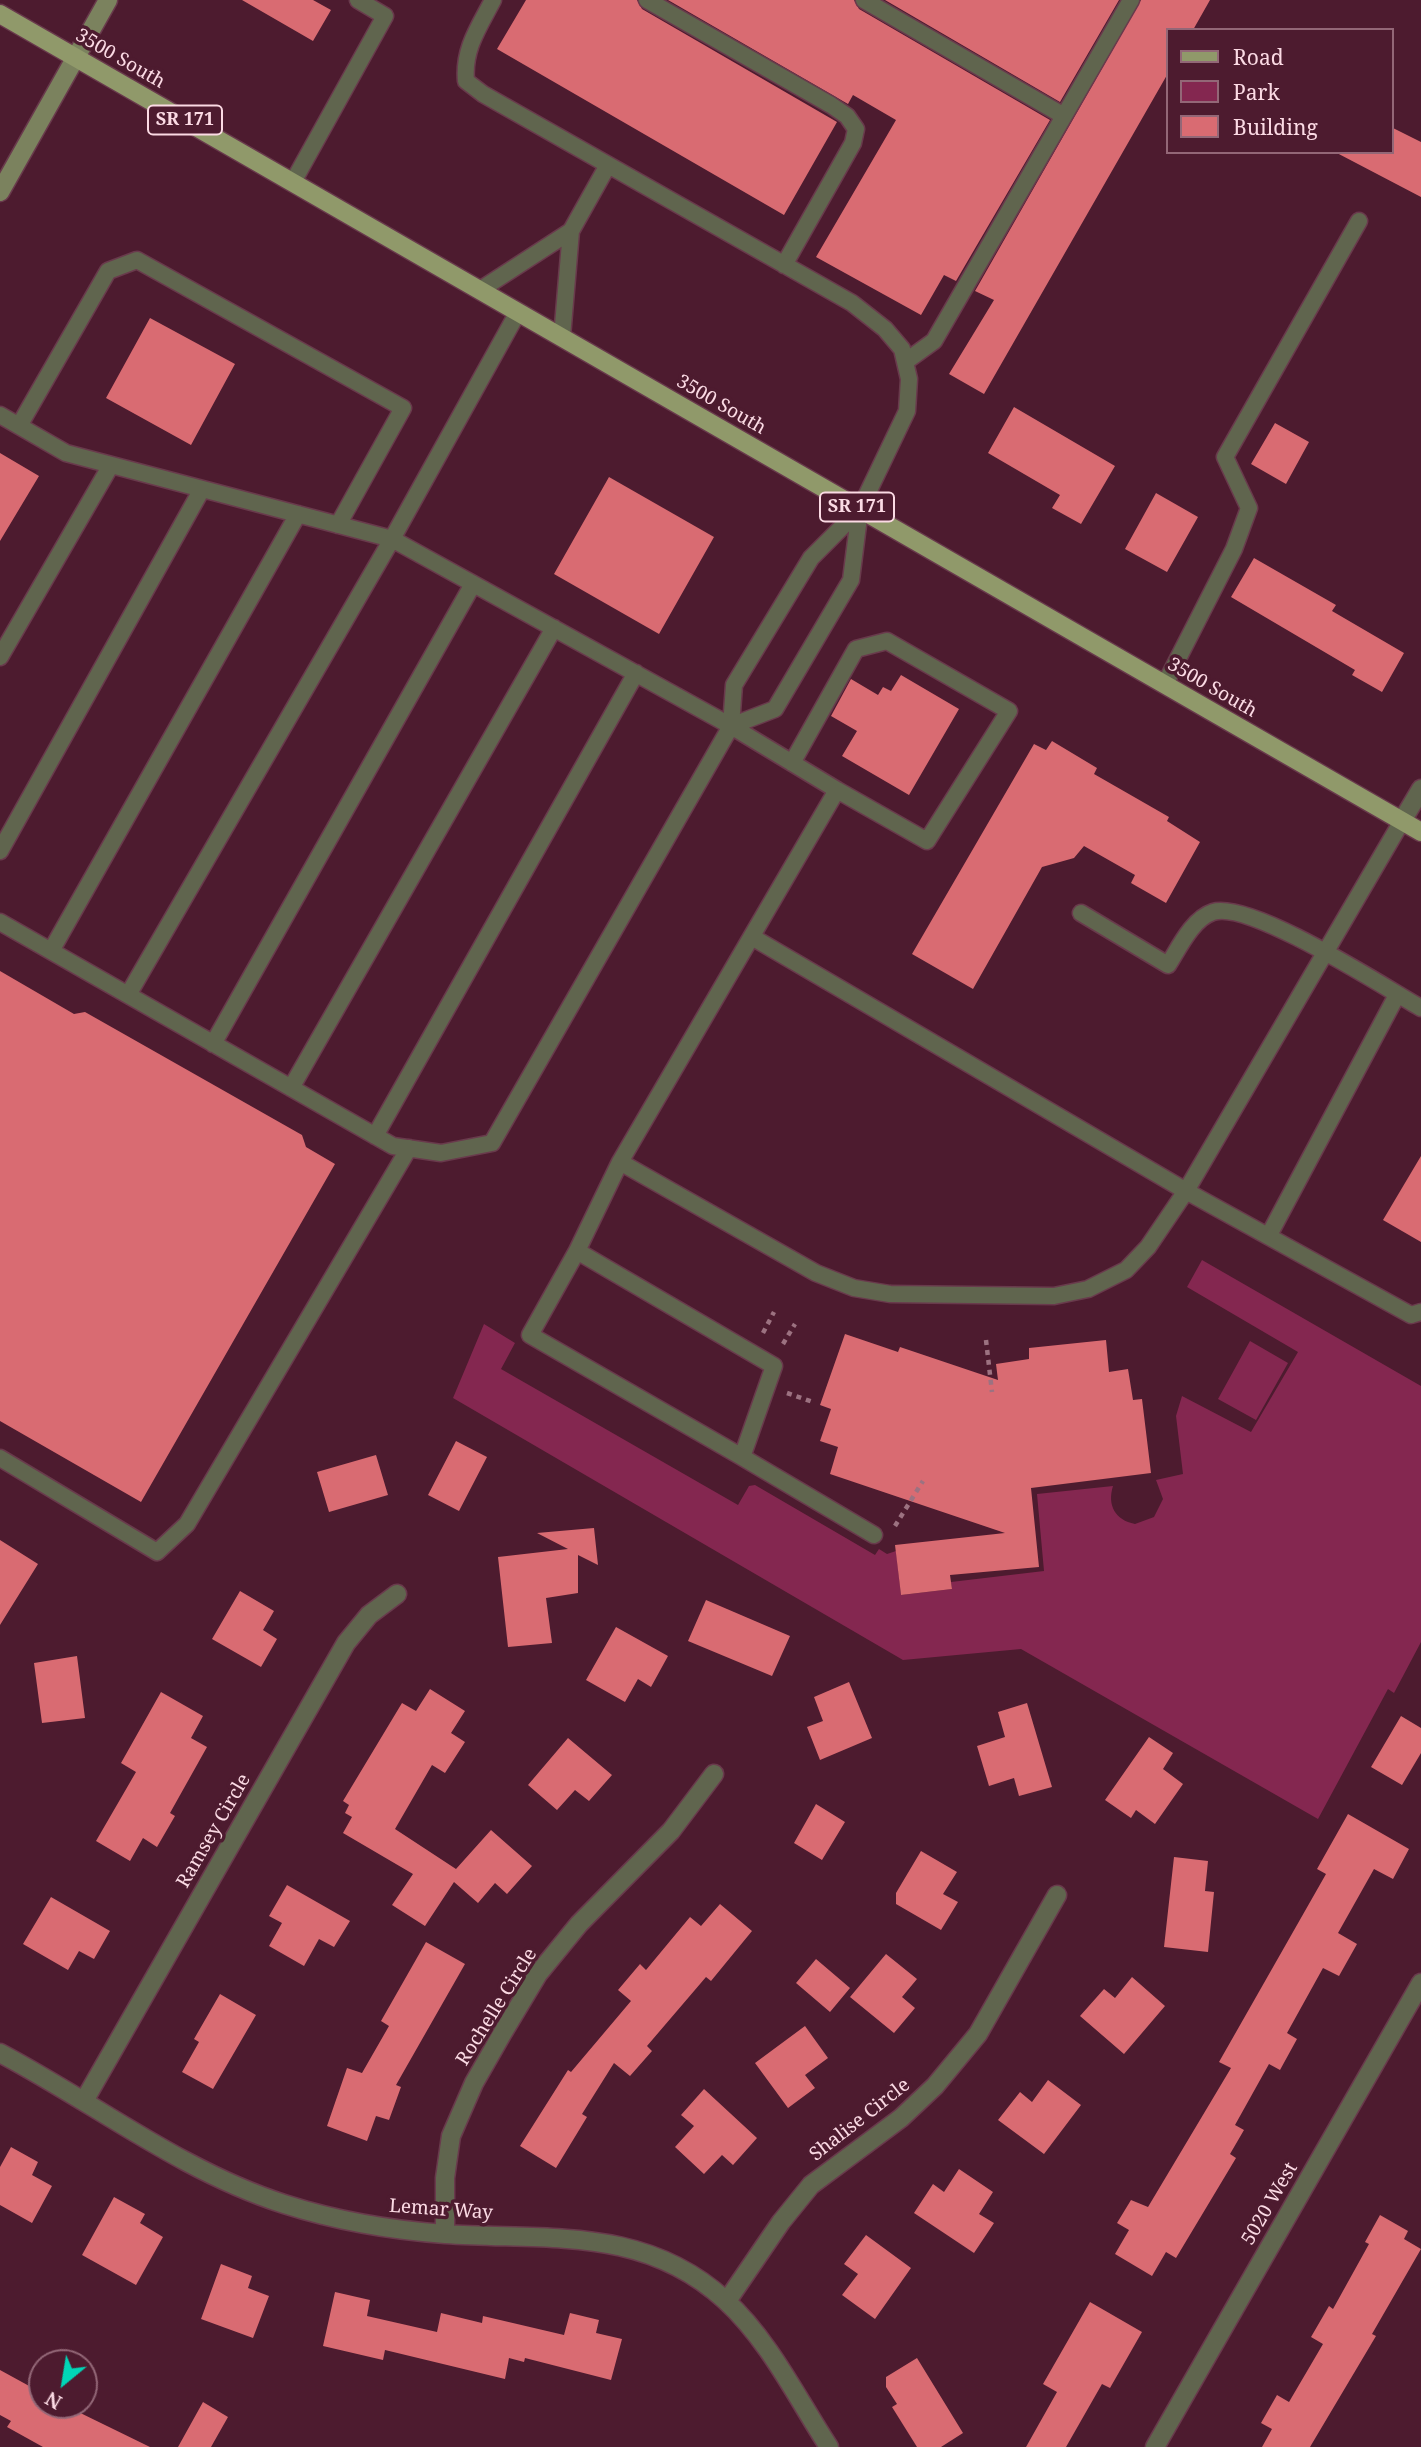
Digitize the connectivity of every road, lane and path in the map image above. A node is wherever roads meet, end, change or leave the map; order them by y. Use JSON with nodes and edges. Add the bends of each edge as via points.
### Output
{"nodes":[{"id":1,"x":108,"y":0,"type":"edge"},
{"id":2,"x":358,"y":0,"type":"edge"},
{"id":3,"x":493,"y":0,"type":"edge"},
{"id":4,"x":647,"y":0,"type":"edge"},
{"id":5,"x":864,"y":0,"type":"edge"},
{"id":6,"x":1131,"y":0,"type":"edge"},
{"id":7,"x":0,"y":14,"type":"edge"},
{"id":8,"x":76,"y":57,"type":"junction"},
{"id":9,"x":1064,"y":116,"type":"junction"},
{"id":10,"x":608,"y":165,"type":"junction"},
{"id":11,"x":293,"y":182,"type":"junction"},
{"id":12,"x":2,"y":183,"type":"edge"},
{"id":13,"x":1359,"y":221,"type":"dead end"},
{"id":14,"x":571,"y":231,"type":"junction"},
{"id":15,"x":784,"y":265,"type":"junction"},
{"id":16,"x":480,"y":290,"type":"junction"},
{"id":17,"x":518,"y":312,"type":"junction"},
{"id":18,"x":562,"y":337,"type":"junction"},
{"id":19,"x":905,"y":362,"type":"junction"},
{"id":20,"x":0,"y":415,"type":"edge"},
{"id":21,"x":19,"y":426,"type":"junction"},
{"id":22,"x":111,"y":465,"type":"junction"},
{"id":23,"x":202,"y":489,"type":"junction"},
{"id":24,"x":860,"y":509,"type":"junction"},
{"id":25,"x":299,"y":514,"type":"junction"},
{"id":26,"x":338,"y":525,"type":"junction"},
{"id":27,"x":391,"y":539,"type":"junction"},
{"id":28,"x":473,"y":584,"type":"junction"},
{"id":29,"x":554,"y":628,"type":"junction"},
{"id":30,"x":0,"y":657,"type":"edge"},
{"id":31,"x":636,"y":673,"type":"junction"},
{"id":32,"x":1164,"y":684,"type":"junction"},
{"id":33,"x":731,"y":726,"type":"junction"},
{"id":34,"x":792,"y":763,"type":"junction"},
{"id":35,"x":1421,"y":789,"type":"edge"},
{"id":36,"x":837,"y":790,"type":"junction"},
{"id":37,"x":1402,"y":821,"type":"junction"},
{"id":38,"x":1421,"y":832,"type":"edge"},
{"id":39,"x":0,"y":851,"type":"edge"},
{"id":40,"x":1081,"y":913,"type":"dead end"},
{"id":41,"x":0,"y":922,"type":"edge"},
{"id":42,"x":751,"y":937,"type":"junction"},
{"id":43,"x":51,"y":951,"type":"junction"},
{"id":44,"x":1324,"y":952,"type":"junction"},
{"id":45,"x":128,"y":995,"type":"junction"},
{"id":46,"x":1397,"y":995,"type":"junction"},
{"id":47,"x":1421,"y":1008,"type":"edge"},
{"id":48,"x":213,"y":1044,"type":"junction"},
{"id":49,"x":291,"y":1088,"type":"junction"},
{"id":50,"x":375,"y":1136,"type":"junction"},
{"id":51,"x":401,"y":1147,"type":"junction"},
{"id":52,"x":620,"y":1162,"type":"junction"},
{"id":53,"x":1186,"y":1191,"type":"junction"},
{"id":54,"x":1269,"y":1235,"type":"junction"},
{"id":55,"x":577,"y":1251,"type":"junction"},
{"id":56,"x":1421,"y":1312,"type":"edge"},
{"id":57,"x":986,"y":1340,"type":"dead end"},
{"id":58,"x":992,"y":1392,"type":"dead end"},
{"id":59,"x":742,"y":1457,"type":"junction"},
{"id":60,"x":0,"y":1458,"type":"edge"},
{"id":61,"x":923,"y":1481,"type":"dead end"},
{"id":62,"x":895,"y":1527,"type":"dead end"},
{"id":63,"x":874,"y":1535,"type":"dead end"},
{"id":64,"x":397,"y":1594,"type":"dead end"},
{"id":65,"x":714,"y":1774,"type":"dead end"},
{"id":66,"x":1057,"y":1895,"type":"dead end"},
{"id":67,"x":1421,"y":1983,"type":"edge"},
{"id":68,"x":0,"y":2053,"type":"edge"},
{"id":69,"x":84,"y":2102,"type":"junction"},
{"id":70,"x":445,"y":2234,"type":"junction"},
{"id":71,"x":727,"y":2301,"type":"junction"},
{"id":72,"x":829,"y":2447,"type":"edge"},
{"id":73,"x":1155,"y":2447,"type":"edge"}],
"edges":[{"from":1,"to":8,"type":"main road"},
{"from":2,"to":11,"type":"lane","via":[[384,16]]},
{"from":3,"to":10,"type":"lane","via":[[470,44],[464,63],[466,80]]},
{"from":4,"to":15,"type":"lane","via":[[831,105],[856,129]]},
{"from":5,"to":9,"type":"lane"},
{"from":6,"to":9,"type":"lane"},
{"from":7,"to":8,"type":"main road","name":"3500 South","number":"SR 171"},
{"from":8,"to":11,"type":"main road","name":"3500 South","number":"SR 171"},
{"from":8,"to":12,"type":"main road"},
{"from":9,"to":19,"type":"lane","via":[[934,341]]},
{"from":10,"to":14,"type":"lane"},
{"from":10,"to":15,"type":"lane"},
{"from":11,"to":16,"type":"main road","name":"3500 South","number":"SR 171"},
{"from":13,"to":32,"type":"lane","via":[[1225,457],[1249,508],[1234,550]]},
{"from":14,"to":16,"type":"lane"},
{"from":14,"to":18,"type":"lane"},
{"from":15,"to":19,"type":"lane","via":[[852,303],[885,329],[902,349]]},
{"from":16,"to":17,"type":"main road","name":"3500 South","number":"SR 171"},
{"from":17,"to":18,"type":"main road","name":"3500 South","number":"SR 171"},
{"from":17,"to":27,"type":"lane"},
{"from":18,"to":24,"type":"main road","name":"3500 South","number":"SR 171"},
{"from":19,"to":24,"type":"lane","via":[[907,411]]},
{"from":20,"to":21,"type":"lane"},
{"from":21,"to":22,"type":"lane","via":[[66,453]]},
{"from":21,"to":26,"type":"lane","via":[[108,271],[137,260],[403,408]]},
{"from":22,"to":23,"type":"lane"},
{"from":22,"to":30,"type":"lane"},
{"from":23,"to":25,"type":"lane"},
{"from":23,"to":39,"type":"lane"},
{"from":24,"to":32,"type":"main road","name":"3500 South","number":"SR 171"},
{"from":24,"to":33,"type":"lane","via":[[811,558],[741,673],[734,685]]},
{"from":24,"to":33,"type":"lane","via":[[852,580],[775,709]]},
{"from":25,"to":26,"type":"lane"},
{"from":25,"to":43,"type":"lane"},
{"from":26,"to":27,"type":"lane"},
{"from":27,"to":28,"type":"lane"},
{"from":27,"to":45,"type":"lane"},
{"from":28,"to":29,"type":"lane"},
{"from":28,"to":48,"type":"lane"},
{"from":29,"to":31,"type":"lane"},
{"from":29,"to":49,"type":"lane"},
{"from":31,"to":33,"type":"lane"},
{"from":31,"to":50,"type":"lane"},
{"from":32,"to":37,"type":"main road","name":"3500 South","number":"SR 171"},
{"from":33,"to":34,"type":"lane"},
{"from":33,"to":51,"type":"lane","via":[[492,1143],[441,1153]]},
{"from":34,"to":36,"type":"lane"},
{"from":34,"to":36,"type":"lane","via":[[856,649],[887,641],[1009,711],[927,841]]},
{"from":35,"to":37,"type":"street"},
{"from":36,"to":42,"type":"lane"},
{"from":37,"to":38,"type":"main road","name":"3500 South","number":"SR 171"},
{"from":37,"to":44,"type":"lane"},
{"from":40,"to":44,"type":"lane","via":[[1168,965],[1197,922],[1213,912],[1248,915]]},
{"from":41,"to":43,"type":"lane"},
{"from":42,"to":52,"type":"lane"},
{"from":42,"to":53,"type":"lane"},
{"from":43,"to":45,"type":"lane"},
{"from":44,"to":46,"type":"lane"},
{"from":44,"to":53,"type":"lane"},
{"from":45,"to":48,"type":"lane"},
{"from":46,"to":47,"type":"lane"},
{"from":46,"to":54,"type":"lane"},
{"from":48,"to":49,"type":"lane"},
{"from":49,"to":50,"type":"lane"},
{"from":50,"to":51,"type":"lane"},
{"from":51,"to":60,"type":"lane","via":[[187,1524],[157,1552]]},
{"from":52,"to":53,"type":"lane","via":[[816,1273],[854,1288],[890,1294],[1054,1296],[1088,1289],[1126,1270],[1149,1247]]},
{"from":52,"to":55,"type":"lane"},
{"from":53,"to":54,"type":"lane"},
{"from":54,"to":56,"type":"lane","via":[[1411,1315]]},
{"from":55,"to":59,"type":"lane","via":[[774,1366]]},
{"from":55,"to":59,"type":"lane","via":[[530,1335]]},
{"from":57,"to":58,"type":"path"},
{"from":59,"to":63,"type":"lane"},
{"from":61,"to":62,"type":"path"},
{"from":64,"to":69,"type":"street","name":"Ramsey Circle","via":[[369,1615],[346,1643]]},
{"from":65,"to":70,"type":"street","name":"Rochelle Circle","via":[[671,1831],[579,1924],[502,2034],[451,2136],[444,2178]]},
{"from":66,"to":71,"type":"street","name":"Shalise Circle","via":[[978,2034],[901,2118],[811,2185]]},
{"from":67,"to":73,"type":"street","name":"5020 West"},
{"from":68,"to":69,"type":"street","name":"Lemar Way"},
{"from":69,"to":70,"type":"street","name":"Lemar Way","via":[[175,2155],[283,2203],[355,2224]]},
{"from":70,"to":71,"type":"street","name":"Lemar Way","via":[[605,2241],[664,2259]]},
{"from":71,"to":72,"type":"street","name":"Lemar Way","via":[[757,2336]]}]}
